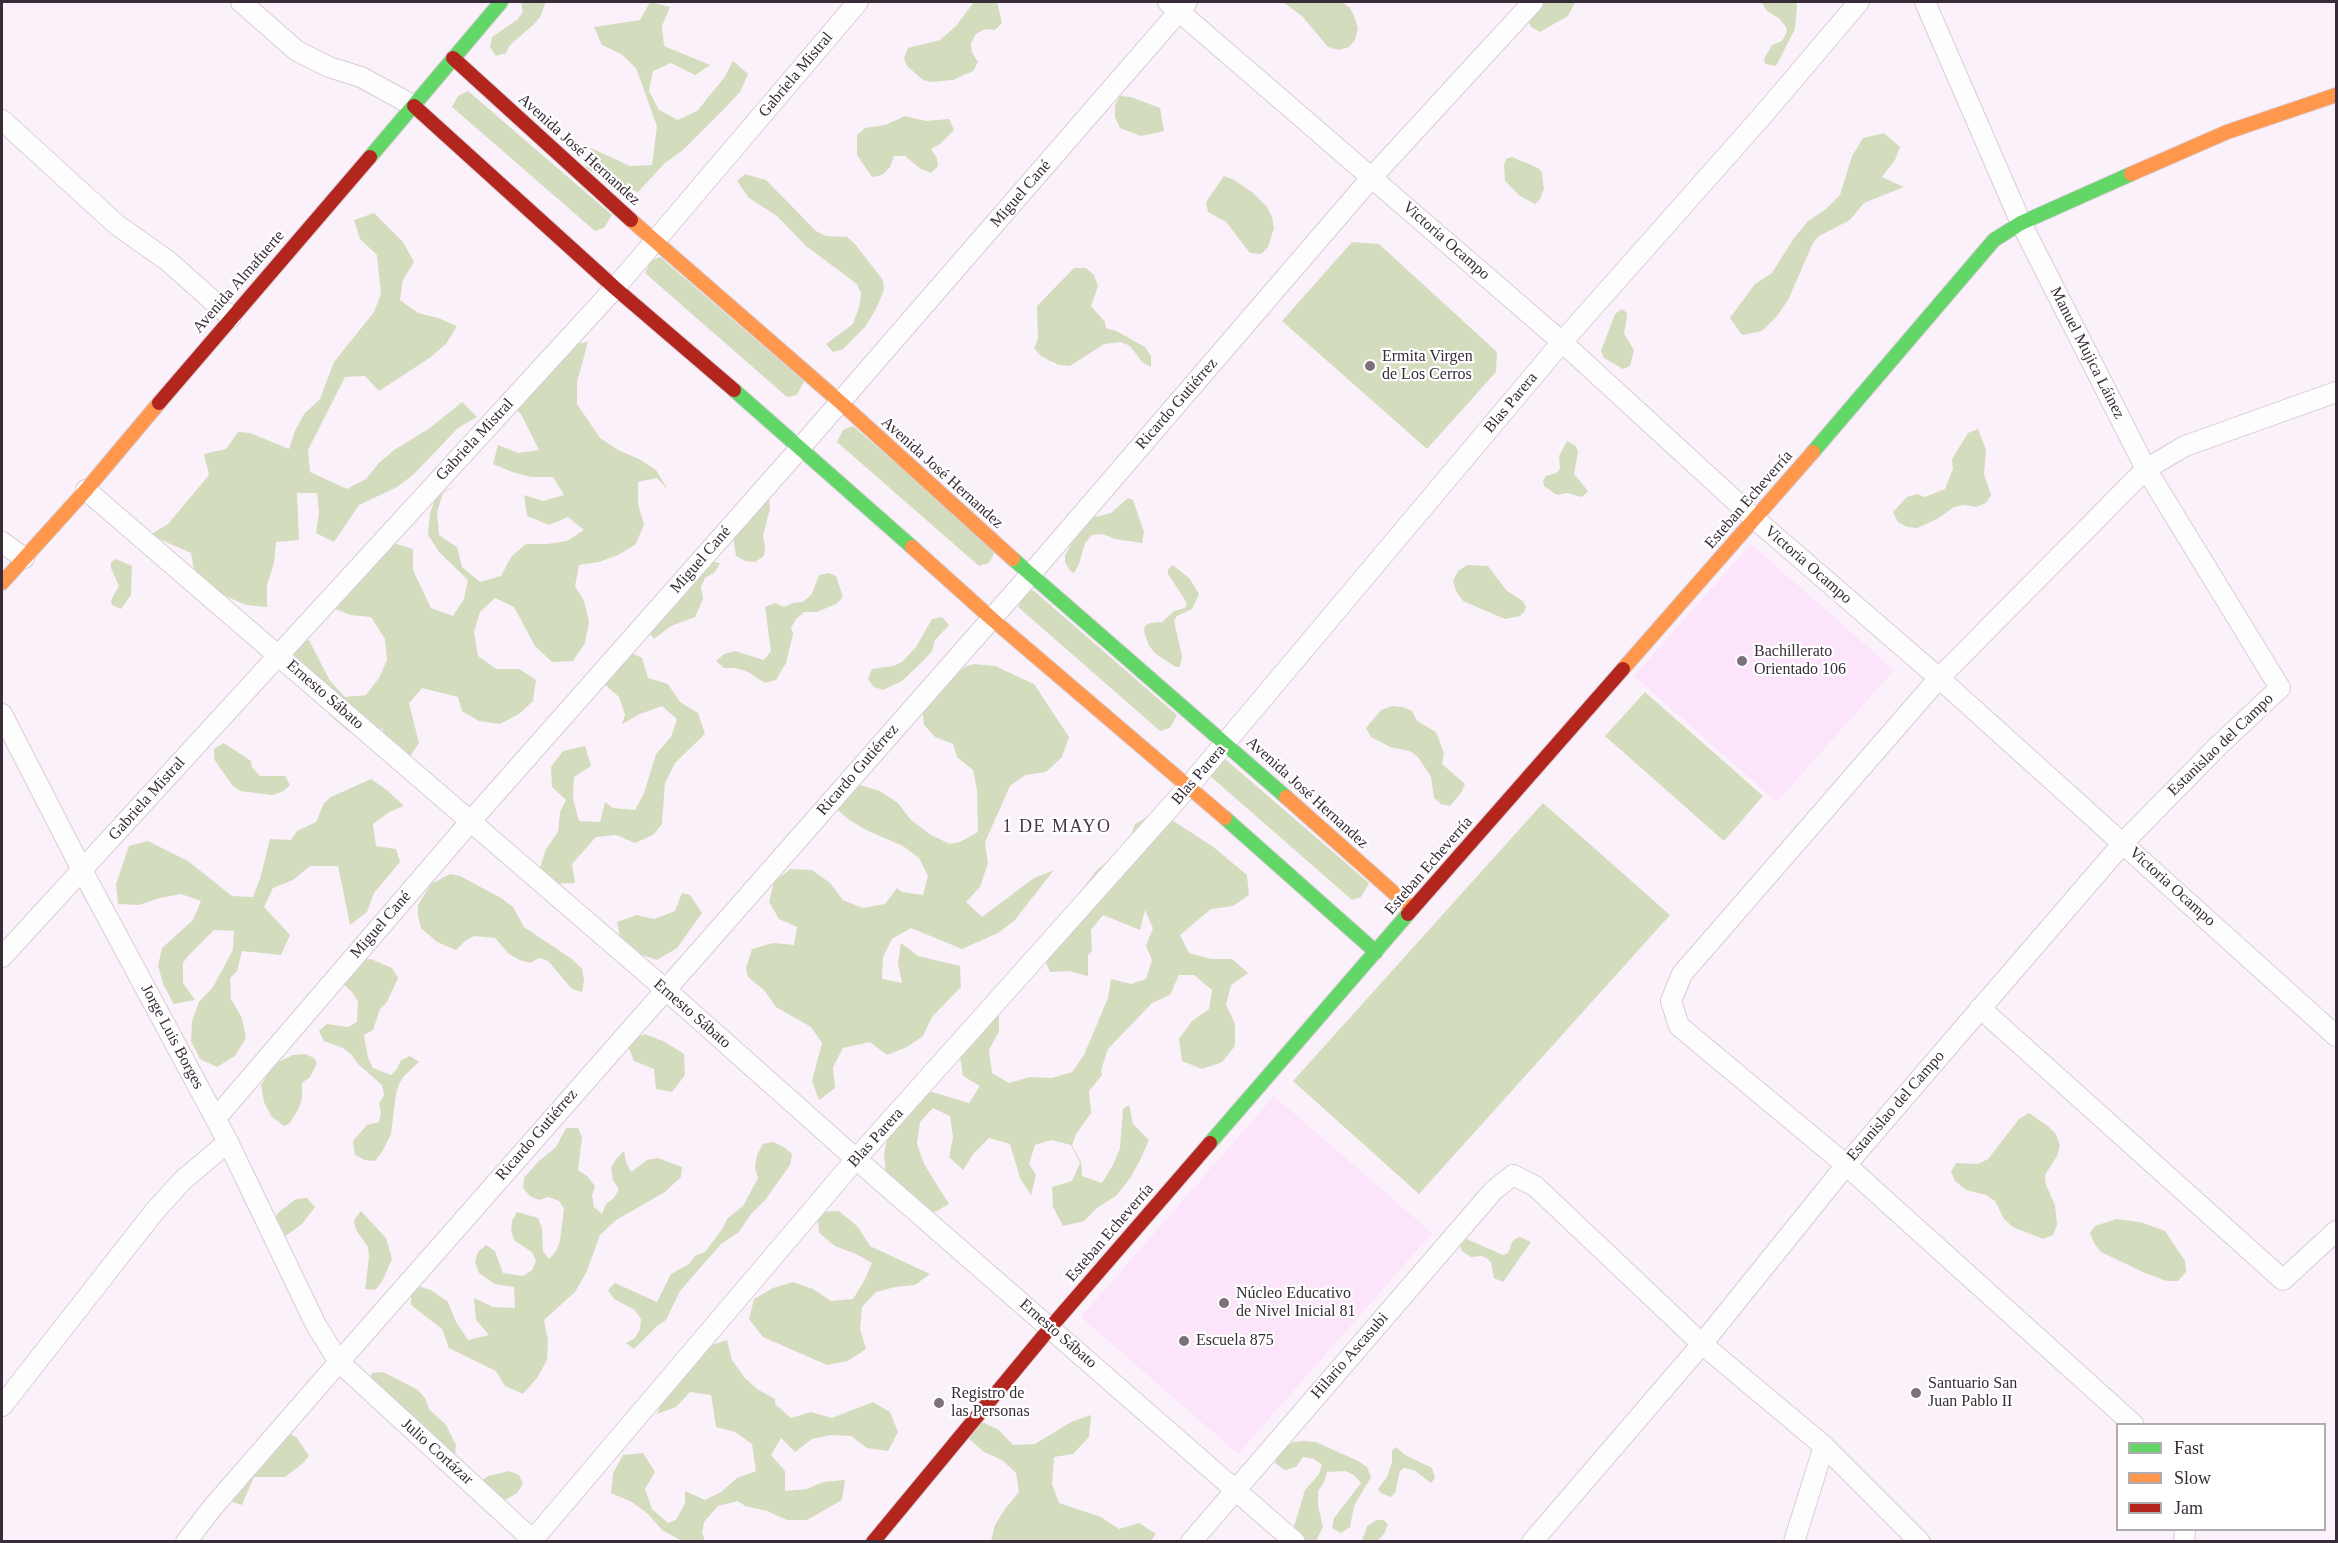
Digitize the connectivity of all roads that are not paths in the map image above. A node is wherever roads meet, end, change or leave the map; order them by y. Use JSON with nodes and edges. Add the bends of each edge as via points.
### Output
{"nodes":[{"id":1,"x":241,"y":2,"type":"edge"},
{"id":2,"x":498,"y":2,"type":"edge"},
{"id":3,"x":858,"y":2,"type":"edge"},
{"id":4,"x":1533,"y":2,"type":"edge"},
{"id":5,"x":1859,"y":2,"type":"edge"},
{"id":6,"x":1925,"y":2,"type":"edge"},
{"id":7,"x":1178,"y":4,"type":"edge"},
{"id":8,"x":453,"y":58,"type":"junction"},
{"id":9,"x":2337,"y":94,"type":"edge"},
{"id":10,"x":414,"y":106,"type":"junction"},
{"id":11,"x":2,"y":120,"type":"edge"},
{"id":12,"x":1372,"y":177,"type":"junction"},
{"id":13,"x":2021,"y":223,"type":"junction"},
{"id":14,"x":655,"y":242,"type":"junction"},
{"id":15,"x":615,"y":288,"type":"junction"},
{"id":16,"x":231,"y":316,"type":"junction"},
{"id":17,"x":1562,"y":342,"type":"junction"},
{"id":18,"x":2337,"y":392,"type":"edge"},
{"id":19,"x":840,"y":402,"type":"junction"},
{"id":20,"x":801,"y":447,"type":"junction"},
{"id":21,"x":2146,"y":469,"type":"junction"},
{"id":22,"x":86,"y":490,"type":"junction"},
{"id":23,"x":1755,"y":519,"type":"junction"},
{"id":24,"x":2,"y":542,"type":"edge"},
{"id":25,"x":24,"y":558,"type":"junction"},
{"id":26,"x":1030,"y":575,"type":"junction"},
{"id":27,"x":2,"y":583,"type":"edge"},
{"id":28,"x":992,"y":619,"type":"junction"},
{"id":29,"x":278,"y":654,"type":"junction"},
{"id":30,"x":1939,"y":678,"type":"junction"},
{"id":31,"x":2280,"y":688,"type":"joint"},
{"id":32,"x":2,"y":714,"type":"edge"},
{"id":33,"x":1227,"y":743,"type":"junction"},
{"id":34,"x":1189,"y":786,"type":"junction"},
{"id":35,"x":470,"y":822,"type":"junction"},
{"id":36,"x":2123,"y":843,"type":"junction"},
{"id":37,"x":82,"y":870,"type":"junction"},
{"id":38,"x":1412,"y":909,"type":"junction"},
{"id":39,"x":1376,"y":952,"type":"junction"},
{"id":40,"x":2,"y":957,"type":"edge"},
{"id":41,"x":665,"y":989,"type":"junction"},
{"id":42,"x":1980,"y":1008,"type":"junction"},
{"id":43,"x":2335,"y":1033,"type":"edge"},
{"id":44,"x":216,"y":1118,"type":"junction"},
{"id":45,"x":228,"y":1142,"type":"junction"},
{"id":46,"x":856,"y":1159,"type":"junction"},
{"id":47,"x":1846,"y":1165,"type":"junction"},
{"id":48,"x":2337,"y":1231,"type":"edge"},
{"id":49,"x":1050,"y":1328,"type":"junction"},
{"id":50,"x":1702,"y":1344,"type":"junction"},
{"id":51,"x":339,"y":1362,"type":"junction"},
{"id":52,"x":2,"y":1407,"type":"edge"},
{"id":53,"x":2131,"y":1423,"type":"edge"},
{"id":54,"x":1824,"y":1446,"type":"junction"},
{"id":55,"x":1236,"y":1489,"type":"junction"},
{"id":56,"x":533,"y":1541,"type":"edge"},
{"id":57,"x":186,"y":1542,"type":"edge"},
{"id":58,"x":873,"y":1542,"type":"edge"},
{"id":59,"x":1191,"y":1542,"type":"edge"},
{"id":60,"x":1295,"y":1542,"type":"edge"},
{"id":61,"x":1532,"y":1542,"type":"edge"},
{"id":62,"x":1794,"y":1542,"type":"edge"},
{"id":63,"x":1920,"y":1542,"type":"edge"}],
"edges":[{"from":1,"to":10,"type":"street","via":[[297,51],[361,77]]},
{"from":2,"to":8,"type":"street","name":"Avenida Almafuerte"},
{"from":3,"to":14,"type":"street","name":"Gabriela Mistral"},
{"from":4,"to":12,"type":"street","name":"Ricardo Gutiérrez"},
{"from":5,"to":17,"type":"street","name":"Blas Parera"},
{"from":6,"to":13,"type":"street","name":"Manuel Mujica Láinez"},
{"from":7,"to":12,"type":"street","name":"Victoria Ocampo"},
{"from":7,"to":19,"type":"street","name":"Miguel Cané"},
{"from":8,"to":10,"type":"street","name":"Avenida Almafuerte"},
{"from":8,"to":14,"type":"street","name":"Avenida José Hernandez"},
{"from":9,"to":13,"type":"street","name":"Esteban Echeverría","via":[[2227,132]]},
{"from":10,"to":15,"type":"street"},
{"from":10,"to":16,"type":"street","name":"Avenida Almafuerte"},
{"from":11,"to":16,"type":"street","via":[[117,225],[168,261]]},
{"from":12,"to":17,"type":"street","name":"Victoria Ocampo"},
{"from":12,"to":26,"type":"street","name":"Ricardo Gutiérrez"},
{"from":13,"to":21,"type":"street","name":"Manuel Mujica Láinez"},
{"from":13,"to":23,"type":"street","name":"Esteban Echeverría","via":[[1994,240]]},
{"from":14,"to":15,"type":"street","name":"Gabriela Mistral"},
{"from":14,"to":19,"type":"street","name":"Avenida José Hernandez"},
{"from":15,"to":20,"type":"street"},
{"from":15,"to":29,"type":"street","name":"Gabriela Mistral"},
{"from":16,"to":22,"type":"street","name":"Avenida Almafuerte"},
{"from":17,"to":23,"type":"street","name":"Victoria Ocampo"},
{"from":17,"to":33,"type":"street","name":"Blas Parera"},
{"from":18,"to":21,"type":"street","via":[[2185,446]]},
{"from":19,"to":20,"type":"street","name":"Miguel Cané"},
{"from":19,"to":26,"type":"street","name":"Avenida José Hernandez"},
{"from":20,"to":28,"type":"street"},
{"from":20,"to":35,"type":"street","name":"Miguel Cané"},
{"from":21,"to":30,"type":"street"},
{"from":21,"to":31,"type":"street","name":"Manuel Mujica Láinez"},
{"from":22,"to":25,"type":"street","name":"Avenida Almafuerte"},
{"from":22,"to":29,"type":"street","name":"Ernesto Sábato"},
{"from":23,"to":30,"type":"street","name":"Victoria Ocampo"},
{"from":23,"to":38,"type":"street","name":"Esteban Echeverría"},
{"from":24,"to":25,"type":"street"},
{"from":25,"to":27,"type":"street","name":"Avenida Almafuerte"},
{"from":26,"to":28,"type":"street","name":"Ricardo Gutiérrez"},
{"from":26,"to":33,"type":"street","name":"Avenida José Hernandez"},
{"from":28,"to":34,"type":"street"},
{"from":28,"to":41,"type":"street","name":"Ricardo Gutiérrez"},
{"from":29,"to":35,"type":"street","name":"Ernesto Sábato"},
{"from":29,"to":37,"type":"street","name":"Gabriela Mistral"},
{"from":30,"to":36,"type":"street","name":"Victoria Ocampo"},
{"from":30,"to":47,"type":"street","via":[[1682,974],[1671,1001],[1679,1026]]},
{"from":31,"to":36,"type":"street","name":"Estanislao del Campo"},
{"from":32,"to":37,"type":"street","name":"Jorge Luis Borges"},
{"from":33,"to":34,"type":"street","name":"Blas Parera"},
{"from":33,"to":38,"type":"street","name":"Avenida José Hernandez"},
{"from":34,"to":39,"type":"street"},
{"from":34,"to":46,"type":"street","name":"Blas Parera"},
{"from":35,"to":41,"type":"street","name":"Ernesto Sábato"},
{"from":35,"to":44,"type":"street","name":"Miguel Cané"},
{"from":36,"to":42,"type":"street","name":"Estanislao del Campo"},
{"from":36,"to":43,"type":"street","name":"Victoria Ocampo"},
{"from":37,"to":40,"type":"street","name":"Gabriela Mistral"},
{"from":37,"to":44,"type":"street","name":"Jorge Luis Borges"},
{"from":38,"to":39,"type":"street","name":"Esteban Echeverría"},
{"from":39,"to":49,"type":"street","name":"Esteban Echeverría"},
{"from":41,"to":46,"type":"street","name":"Ernesto Sábato"},
{"from":41,"to":51,"type":"street","name":"Ricardo Gutiérrez"},
{"from":42,"to":47,"type":"street","name":"Estanislao del Campo"},
{"from":42,"to":48,"type":"street","via":[[2283,1280]]},
{"from":44,"to":45,"type":"street","name":"Jorge Luis Borges"},
{"from":45,"to":51,"type":"street","name":"Jorge Luis Borges","via":[[316,1325]]},
{"from":45,"to":52,"type":"street","via":[[182,1181],[154,1212]]},
{"from":46,"to":49,"type":"street","name":"Ernesto Sábato"},
{"from":46,"to":56,"type":"street","name":"Blas Parera"},
{"from":47,"to":50,"type":"street","name":"Estanislao del Campo"},
{"from":47,"to":53,"type":"street"},
{"from":49,"to":55,"type":"street","name":"Ernesto Sábato"},
{"from":49,"to":58,"type":"street","name":"Esteban Echeverría"},
{"from":50,"to":54,"type":"street"},
{"from":50,"to":55,"type":"street","name":"Hilario Ascasubi","via":[[1534,1186],[1514,1175],[1493,1191]]},
{"from":50,"to":61,"type":"street","name":"Estanislao del Campo"},
{"from":51,"to":56,"type":"street","name":"Julio Cortázar"},
{"from":51,"to":57,"type":"street","name":"Ricardo Gutiérrez"},
{"from":54,"to":62,"type":"street"},
{"from":54,"to":63,"type":"street"},
{"from":55,"to":59,"type":"street","name":"Hilario Ascasubi"},
{"from":55,"to":60,"type":"street","name":"Ernesto Sábato"}]}
